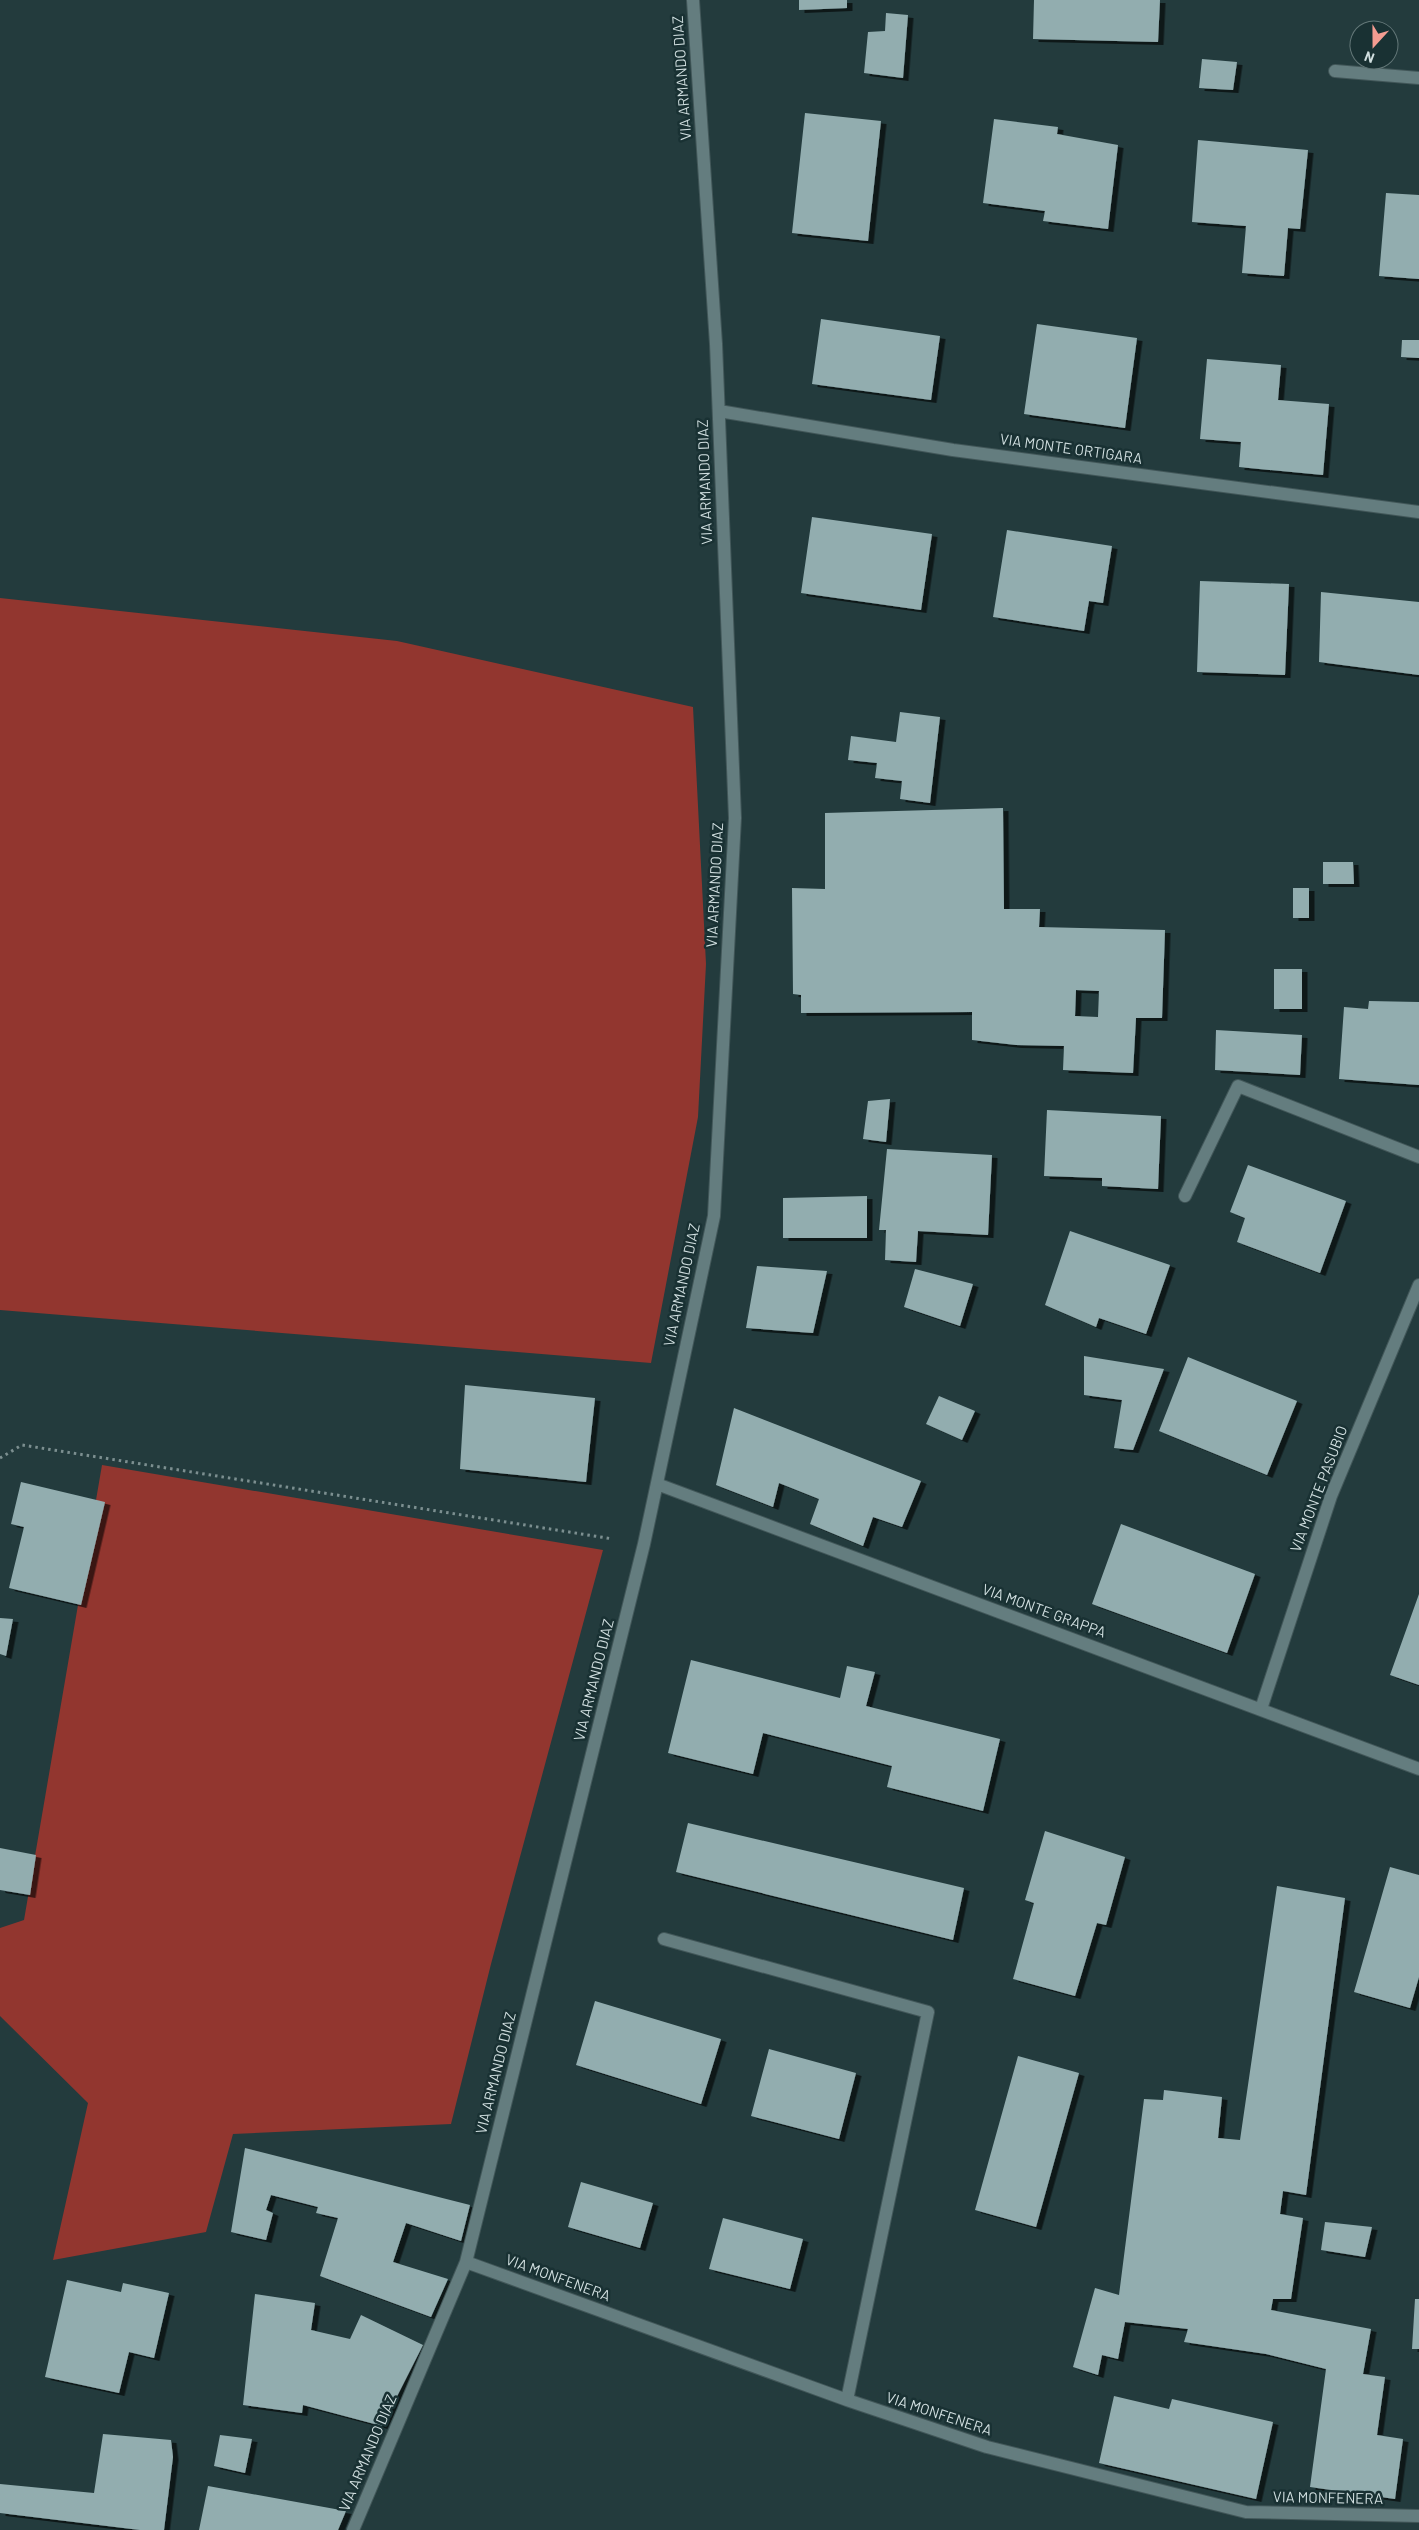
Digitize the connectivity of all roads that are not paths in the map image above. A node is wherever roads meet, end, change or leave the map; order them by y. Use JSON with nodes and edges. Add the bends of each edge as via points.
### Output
{"nodes":[{"id":1,"x":693,"y":0,"type":"edge"},
{"id":2,"x":1335,"y":71,"type":"dead end"},
{"id":3,"x":1419,"y":78,"type":"edge"},
{"id":4,"x":719,"y":411,"type":"junction"},
{"id":5,"x":1419,"y":512,"type":"edge"},
{"id":6,"x":1419,"y":1156,"type":"edge"},
{"id":7,"x":1185,"y":1196,"type":"dead end"},
{"id":8,"x":1419,"y":1285,"type":"edge"},
{"id":9,"x":657,"y":1484,"type":"junction"},
{"id":10,"x":1261,"y":1709,"type":"junction"},
{"id":11,"x":1419,"y":1769,"type":"edge"},
{"id":12,"x":664,"y":1940,"type":"dead end"},
{"id":13,"x":466,"y":2262,"type":"junction"},
{"id":14,"x":846,"y":2400,"type":"junction"},
{"id":15,"x":1419,"y":2516,"type":"edge"},
{"id":16,"x":353,"y":2530,"type":"edge"}],
"edges":[{"from":1,"to":4,"type":"street","name":"VIA ARMANDO DIAZ"},
{"from":2,"to":3,"type":"street"},
{"from":4,"to":5,"type":"street","name":"VIA MONTE ORTIGARA","via":[[953,450]]},
{"from":4,"to":9,"type":"street","name":"VIA ARMANDO DIAZ","via":[[735,818],[714,1216]]},
{"from":6,"to":7,"type":"street","via":[[1238,1086]]},
{"from":8,"to":10,"type":"street","name":"VIA MONTE PASUBIO","via":[[1331,1496]]},
{"from":9,"to":10,"type":"street","name":"VIA MONTE GRAPPA"},
{"from":9,"to":13,"type":"street","name":"VIA ARMANDO DIAZ"},
{"from":10,"to":11,"type":"street","name":"VIA MONTE GRAPPA"},
{"from":12,"to":14,"type":"street","via":[[928,2012]]},
{"from":13,"to":14,"type":"street","name":"VIA MONFENERA"},
{"from":13,"to":16,"type":"street","name":"VIA ARMANDO DIAZ"},
{"from":14,"to":15,"type":"street","name":"VIA MONFENERA","via":[[987,2447],[1246,2512]]}]}
